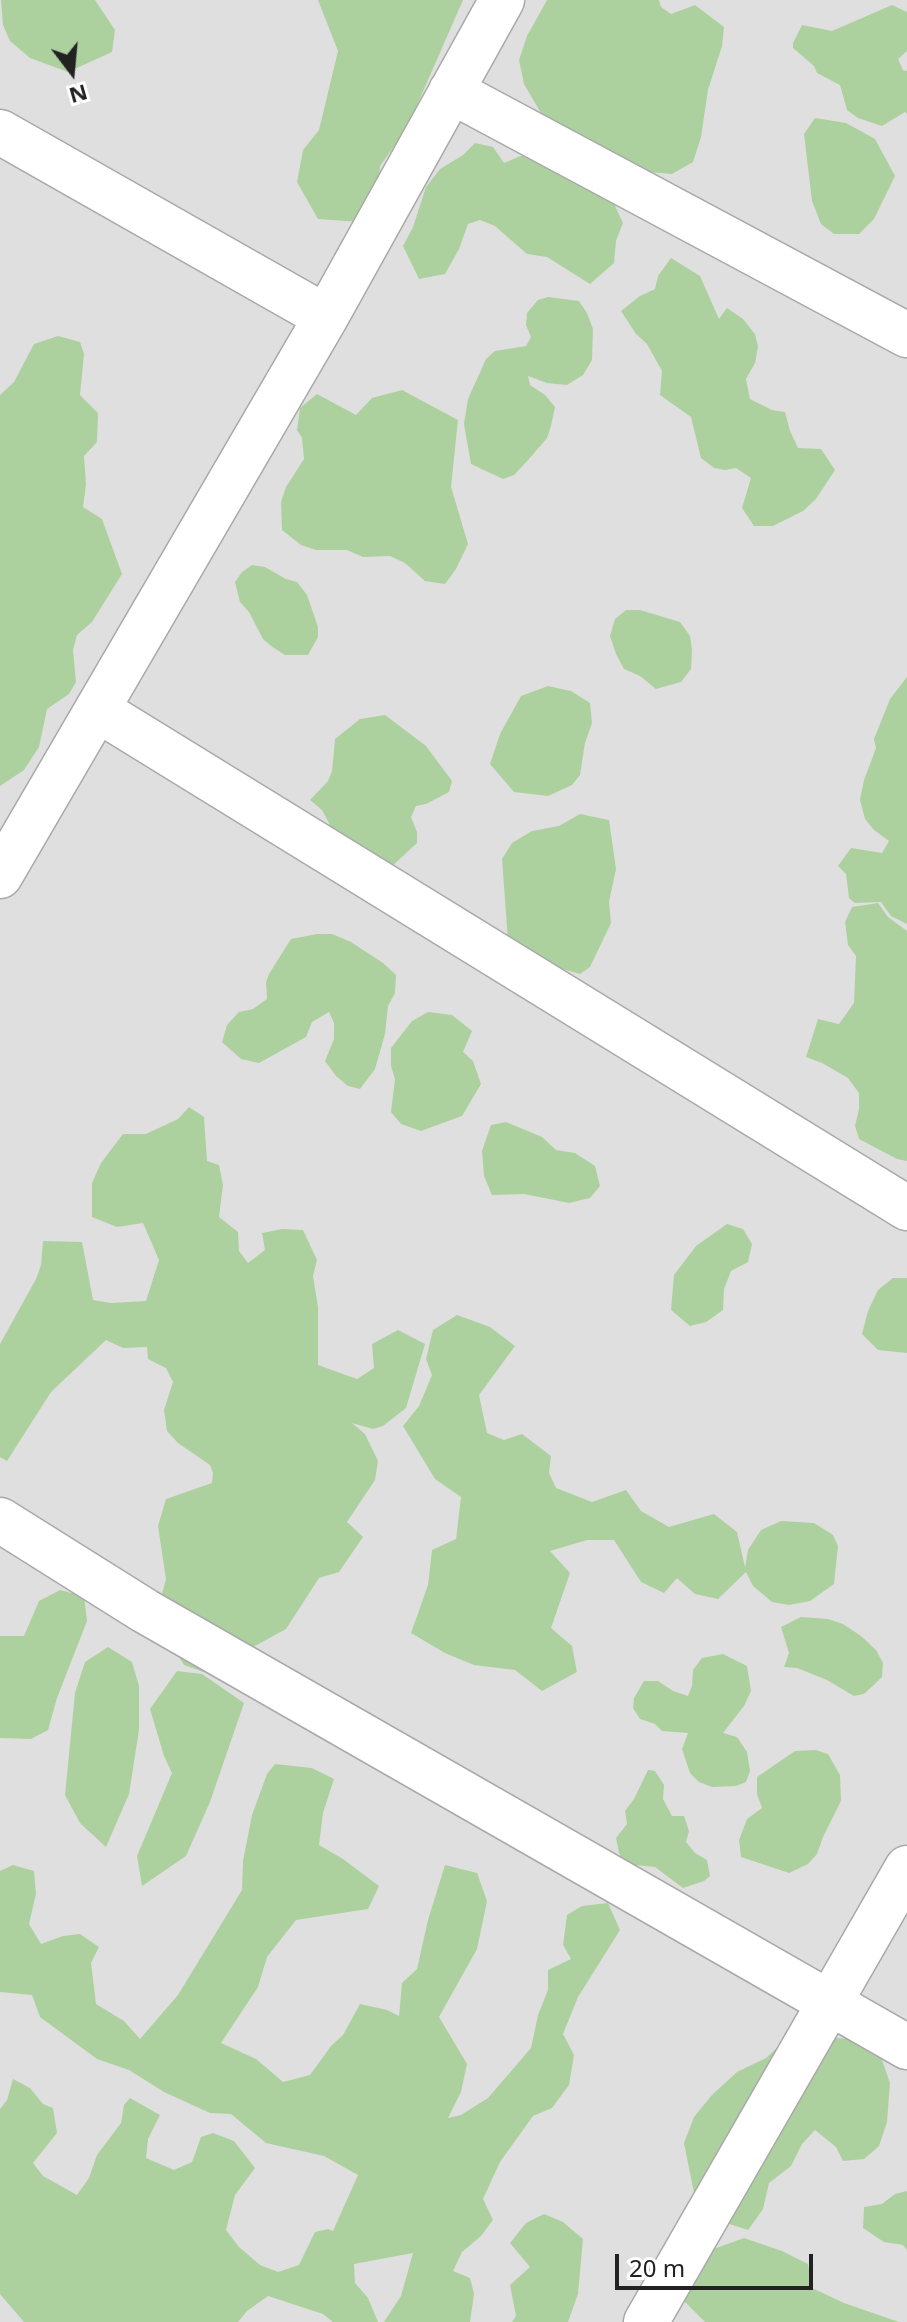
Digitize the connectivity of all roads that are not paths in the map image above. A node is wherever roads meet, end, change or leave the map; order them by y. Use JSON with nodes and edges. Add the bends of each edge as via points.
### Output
{"nodes":[{"id":1,"x":502,"y":0,"type":"edge"},
{"id":2,"x":451,"y":91,"type":"junction"},
{"id":3,"x":0,"y":132,"type":"edge"},
{"id":4,"x":326,"y":317,"type":"junction"},
{"id":5,"x":907,"y":335,"type":"edge"},
{"id":6,"x":98,"y":710,"type":"junction"},
{"id":7,"x":0,"y":876,"type":"edge"},
{"id":8,"x":907,"y":1208,"type":"edge"},
{"id":9,"x":0,"y":1520,"type":"edge"},
{"id":10,"x":907,"y":1868,"type":"edge"},
{"id":11,"x":831,"y":2005,"type":"junction"},
{"id":12,"x":907,"y":2047,"type":"edge"},
{"id":13,"x":646,"y":2322,"type":"edge"}],
"edges":[{"from":1,"to":2,"type":"street"},
{"from":2,"to":4,"type":"street"},
{"from":2,"to":5,"type":"street"},
{"from":3,"to":4,"type":"street"},
{"from":4,"to":6,"type":"street"},
{"from":6,"to":7,"type":"street"},
{"from":6,"to":8,"type":"street"},
{"from":9,"to":11,"type":"street","via":[[145,1611]]},
{"from":10,"to":11,"type":"street"},
{"from":11,"to":12,"type":"street"},
{"from":11,"to":13,"type":"street"}]}
